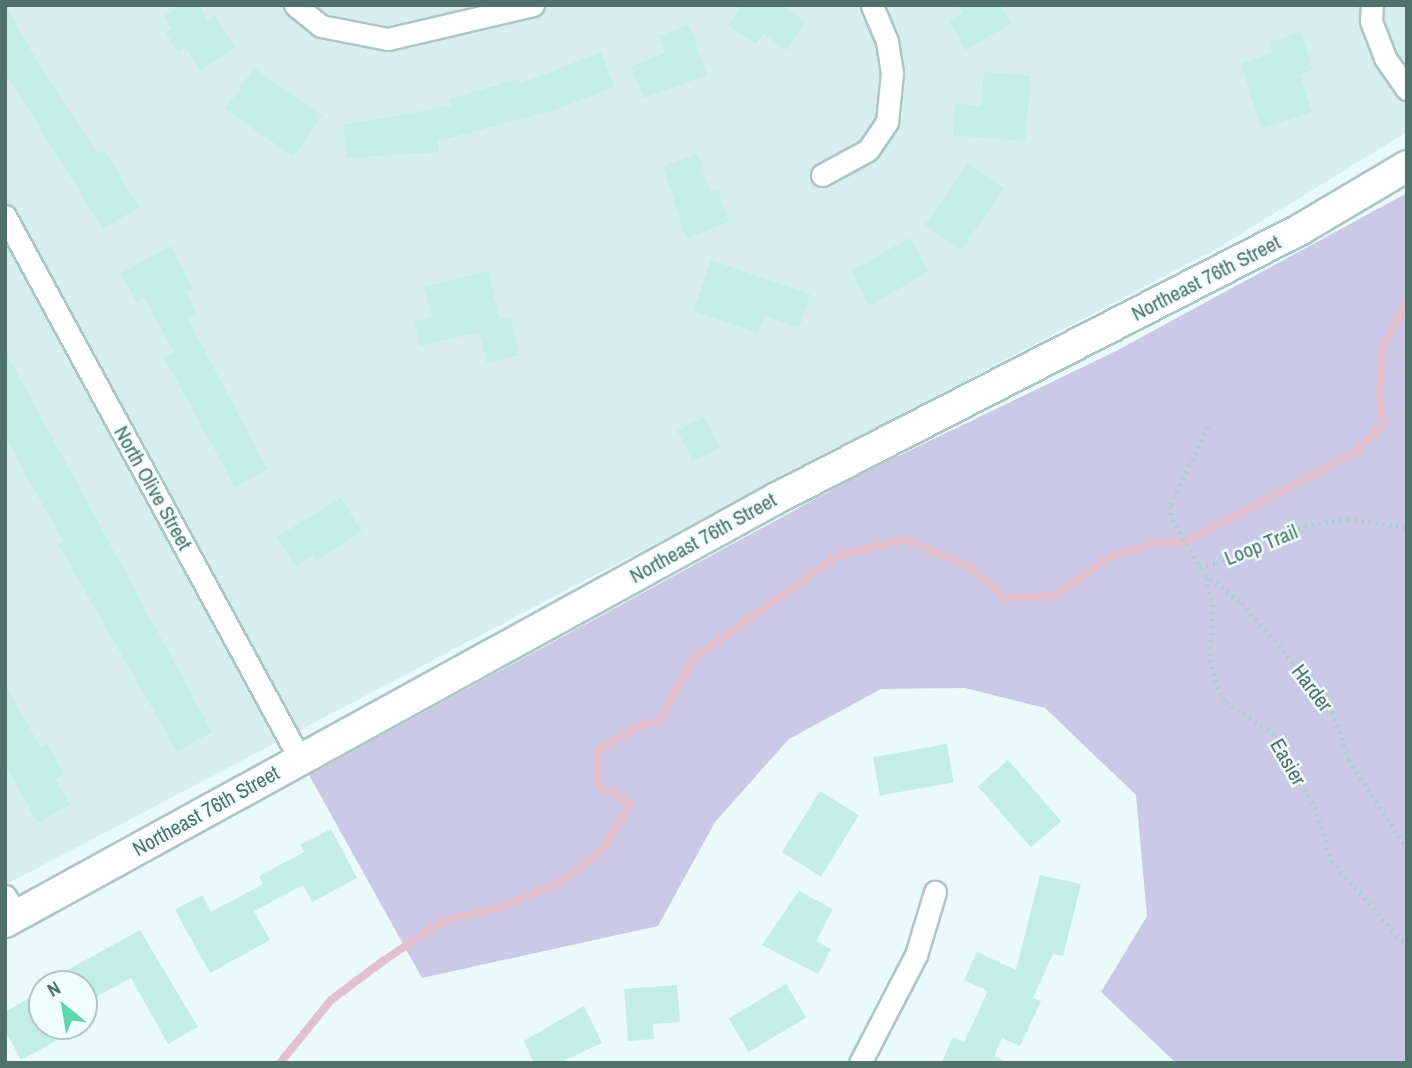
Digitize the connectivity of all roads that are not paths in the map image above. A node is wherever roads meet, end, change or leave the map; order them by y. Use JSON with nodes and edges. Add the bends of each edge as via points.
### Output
{"nodes":[{"id":1,"x":295,"y":5,"type":"edge"},
{"id":2,"x":533,"y":5,"type":"edge"},
{"id":3,"x":873,"y":5,"type":"edge"},
{"id":4,"x":1372,"y":5,"type":"edge"},
{"id":5,"x":1407,"y":89,"type":"edge"},
{"id":6,"x":1407,"y":166,"type":"edge"},
{"id":7,"x":822,"y":175,"type":"dead end"},
{"id":8,"x":5,"y":216,"type":"edge"},
{"id":9,"x":300,"y":759,"type":"junction"},
{"id":10,"x":935,"y":892,"type":"dead end"},
{"id":11,"x":9,"y":912,"type":"edge"},
{"id":12,"x":860,"y":1063,"type":"edge"}],
"edges":[{"from":1,"to":2,"type":"street","via":[[321,26],[388,39]]},
{"from":3,"to":7,"type":"street","via":[[887,41],[891,99],[887,122],[868,150]]},
{"from":4,"to":5,"type":"street","via":[[1371,20],[1385,58]]},
{"from":6,"to":9,"type":"street","name":"Northeast 76th Street","via":[[1301,229],[775,499]]},
{"from":8,"to":9,"type":"street","name":"North Olive Street"},
{"from":9,"to":11,"type":"street","name":"Northeast 76th Street"},
{"from":10,"to":12,"type":"street","via":[[916,955]]}]}
